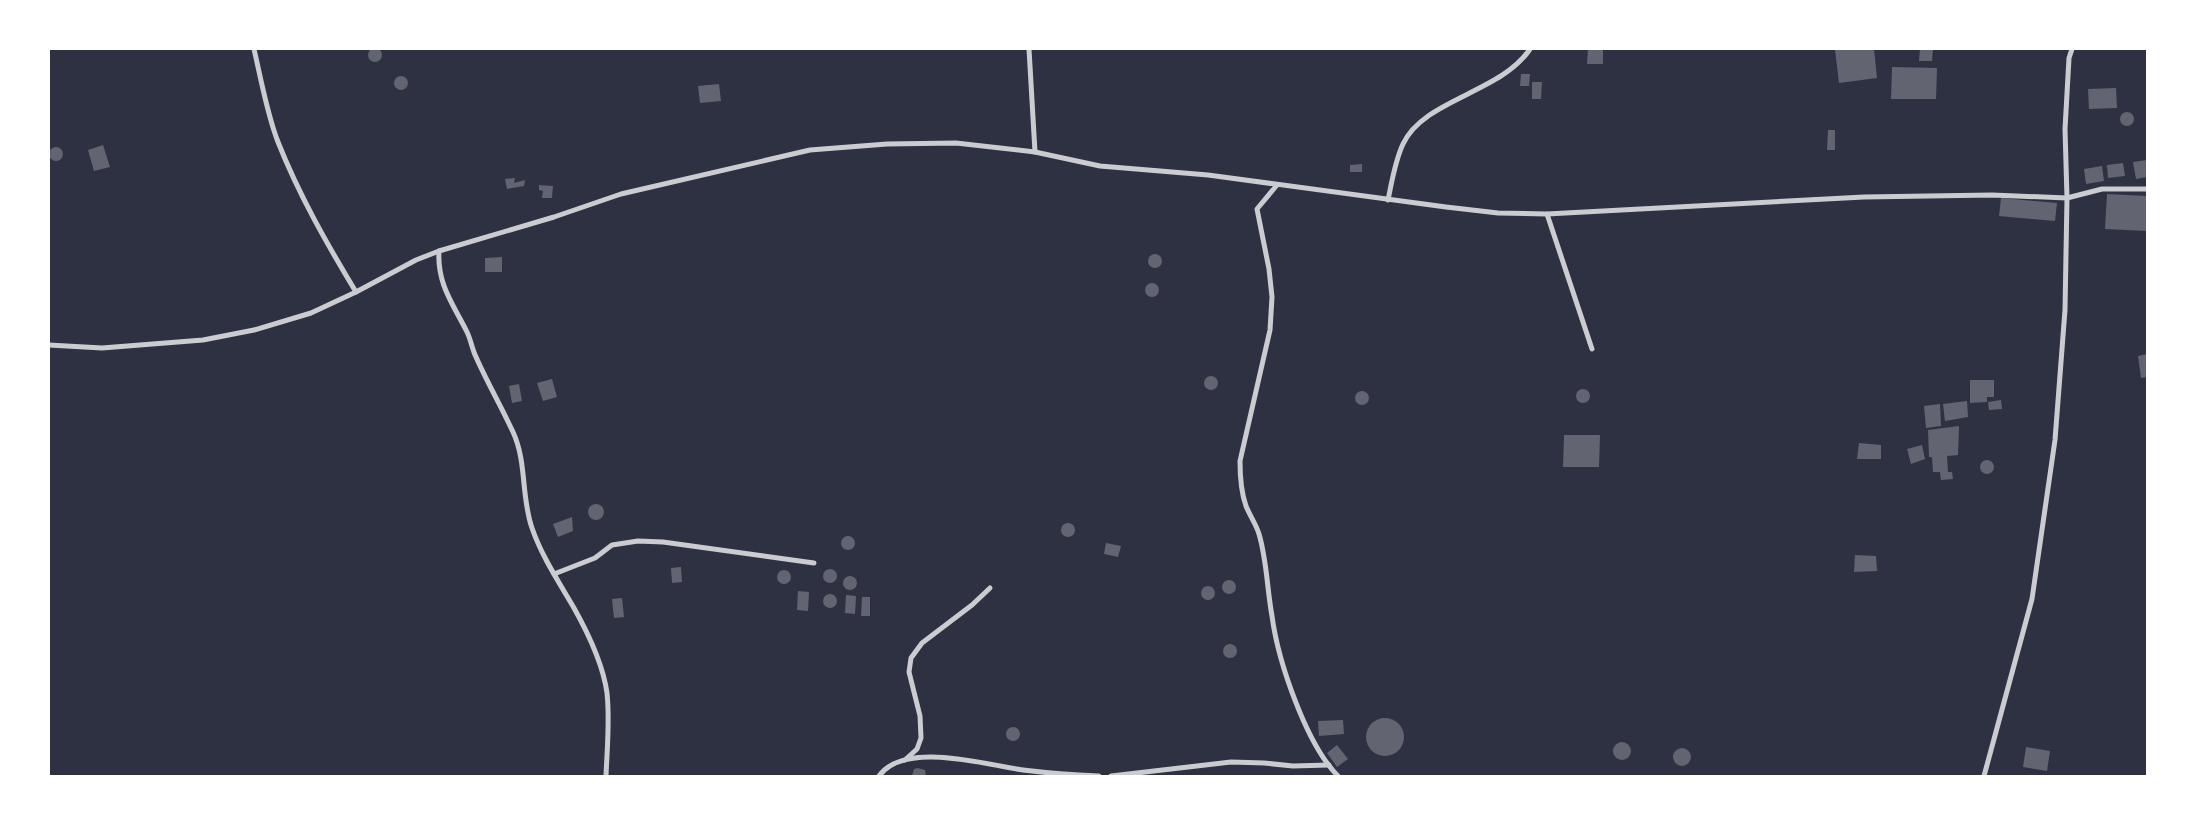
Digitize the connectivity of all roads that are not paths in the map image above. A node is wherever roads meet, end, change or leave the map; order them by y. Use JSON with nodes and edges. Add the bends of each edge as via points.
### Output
{"nodes":[{"id":1,"x":254,"y":49,"type":"edge"},
{"id":2,"x":1029,"y":49,"type":"edge"},
{"id":3,"x":1530,"y":49,"type":"edge"},
{"id":4,"x":2072,"y":49,"type":"edge"},
{"id":5,"x":1035,"y":152,"type":"junction"},
{"id":6,"x":1277,"y":185,"type":"junction"},
{"id":7,"x":2147,"y":189,"type":"edge"},
{"id":8,"x":2067,"y":198,"type":"junction"},
{"id":9,"x":1388,"y":200,"type":"junction"},
{"id":10,"x":1547,"y":214,"type":"junction"},
{"id":11,"x":438,"y":251,"type":"junction"},
{"id":12,"x":356,"y":292,"type":"junction"},
{"id":13,"x":49,"y":345,"type":"edge"},
{"id":14,"x":1592,"y":349,"type":"dead end"},
{"id":15,"x":814,"y":563,"type":"dead end"},
{"id":16,"x":554,"y":574,"type":"junction"},
{"id":17,"x":990,"y":588,"type":"dead end"},
{"id":18,"x":904,"y":761,"type":"junction"},
{"id":19,"x":1329,"y":765,"type":"junction"},
{"id":20,"x":606,"y":776,"type":"edge"},
{"id":21,"x":879,"y":776,"type":"edge"},
{"id":22,"x":1099,"y":776,"type":"edge"},
{"id":23,"x":1111,"y":776,"type":"edge"},
{"id":24,"x":1338,"y":776,"type":"edge"},
{"id":25,"x":1984,"y":776,"type":"edge"}],
"edges":[{"from":1,"to":12,"type":"street","via":[[277,140],[330,249]]},
{"from":2,"to":5,"type":"street"},
{"from":3,"to":9,"type":"street","via":[[1499,78],[1430,115],[1414,128],[1403,143]]},
{"from":4,"to":8,"type":"street","via":[[2065,129]]},
{"from":5,"to":6,"type":"street","via":[[1100,166],[1208,175]]},
{"from":5,"to":11,"type":"street","via":[[956,143],[810,150],[621,194],[554,218]]},
{"from":6,"to":9,"type":"street"},
{"from":6,"to":19,"type":"street","via":[[1257,209],[1269,269],[1272,297],[1270,330],[1240,462],[1240,480],[1246,505],[1259,533],[1284,670],[1308,728]]},
{"from":7,"to":8,"type":"street","via":[[2102,189]]},
{"from":8,"to":10,"type":"street","via":[[1864,196]]},
{"from":8,"to":25,"type":"street","via":[[2065,310],[2055,440],[2046,505],[2032,599]]},
{"from":9,"to":10,"type":"street","via":[[1498,213]]},
{"from":10,"to":14,"type":"street"},
{"from":11,"to":12,"type":"street"},
{"from":11,"to":16,"type":"street","via":[[445,291],[514,434],[522,461],[532,526]]},
{"from":12,"to":13,"type":"street","via":[[312,313],[254,330],[203,340],[102,348]]},
{"from":15,"to":16,"type":"street","via":[[638,541],[612,545],[594,558]]},
{"from":16,"to":20,"type":"street","via":[[575,610],[600,665],[609,724]]},
{"from":17,"to":18,"type":"street","via":[[922,643],[910,658],[921,738],[917,749]]},
{"from":18,"to":21,"type":"street"},
{"from":18,"to":22,"type":"street","via":[[941,757],[1025,770]]},
{"from":19,"to":23,"type":"street","via":[[1231,762]]},
{"from":19,"to":24,"type":"street"}]}
